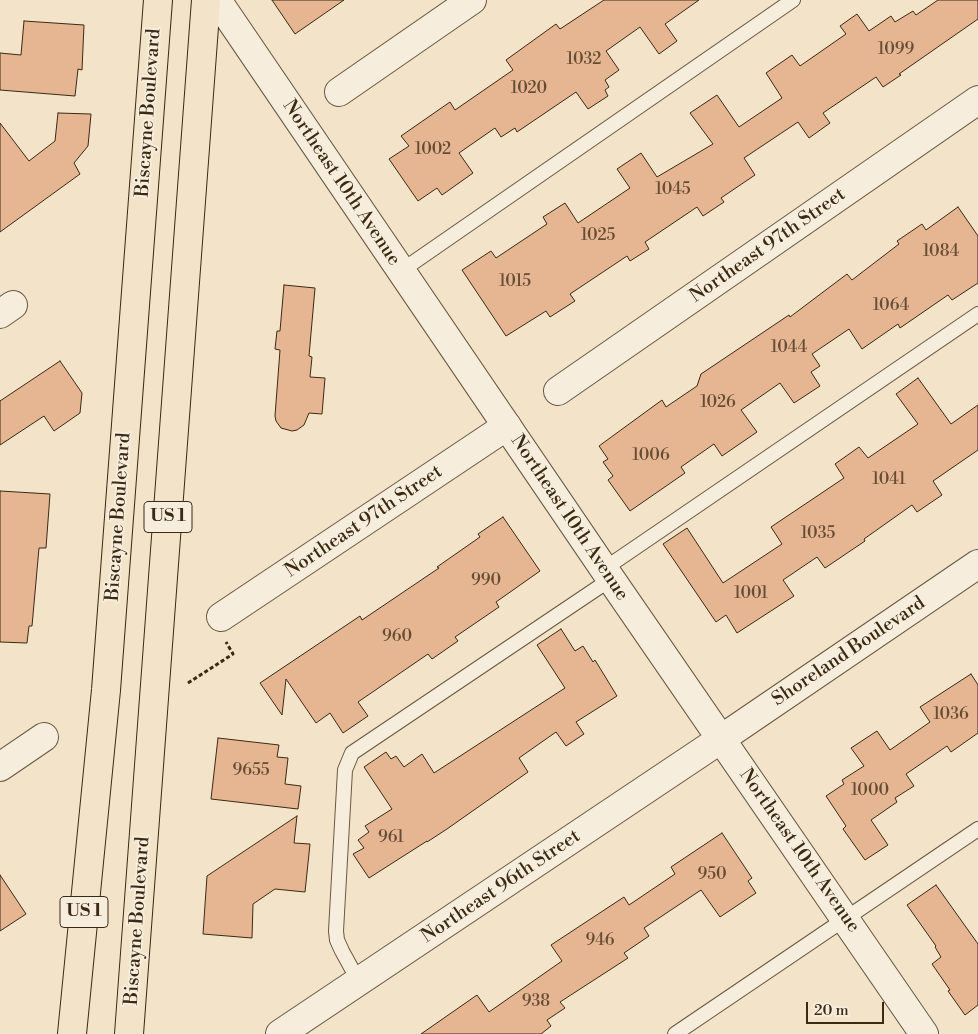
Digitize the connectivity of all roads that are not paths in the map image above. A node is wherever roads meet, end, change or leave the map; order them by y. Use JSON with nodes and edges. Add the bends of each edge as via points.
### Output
{"nodes":[{"id":1,"x":158,"y":0,"type":"edge"},
{"id":2,"x":206,"y":0,"type":"edge"},
{"id":3,"x":216,"y":0,"type":"edge"},
{"id":4,"x":472,"y":0,"type":"edge"},
{"id":5,"x":793,"y":0,"type":"edge"},
{"id":6,"x":339,"y":92,"type":"dead end"},
{"id":7,"x":978,"y":100,"type":"edge"},
{"id":8,"x":401,"y":272,"type":"junction"},
{"id":9,"x":978,"y":314,"type":"edge"},
{"id":10,"x":558,"y":391,"type":"dead end"},
{"id":11,"x":507,"y":426,"type":"junction"},
{"id":12,"x":978,"y":564,"type":"edge"},
{"id":13,"x":607,"y":574,"type":"junction"},
{"id":14,"x":221,"y":617,"type":"road end"},
{"id":15,"x":44,"y":737,"type":"dead end"},
{"id":16,"x":721,"y":739,"type":"junction"},
{"id":17,"x":0,"y":767,"type":"edge"},
{"id":18,"x":978,"y":829,"type":"edge"},
{"id":19,"x":845,"y":919,"type":"junction"},
{"id":20,"x":359,"y":982,"type":"junction"},
{"id":21,"x":135,"y":1028,"type":"edge"},
{"id":22,"x":72,"y":1034,"type":"edge"},
{"id":23,"x":280,"y":1034,"type":"edge"},
{"id":24,"x":675,"y":1034,"type":"edge"},
{"id":25,"x":924,"y":1034,"type":"edge"}],
"edges":[{"from":1,"to":22,"type":"main road","name":"Biscayne Boulevard","number":"US 1","via":[[106,690]]},
{"from":2,"to":21,"type":"main road","name":"Biscayne Boulevard","number":"US 1"},
{"from":3,"to":8,"type":"street","name":"Northeast 10th Avenue"},
{"from":4,"to":6,"type":"street"},
{"from":5,"to":8,"type":"lane"},
{"from":7,"to":10,"type":"street","name":"Northeast 97th Street"},
{"from":8,"to":11,"type":"street","name":"Northeast 10th Avenue"},
{"from":9,"to":13,"type":"lane"},
{"from":11,"to":13,"type":"street","name":"Northeast 10th Avenue"},
{"from":11,"to":14,"type":"street","name":"Northeast 97th Street"},
{"from":12,"to":16,"type":"street","name":"Shoreland Boulevard"},
{"from":13,"to":16,"type":"street","name":"Northeast 10th Avenue"},
{"from":13,"to":20,"type":"lane","via":[[352,753],[345,770],[336,931],[337,940]]},
{"from":15,"to":17,"type":"street"},
{"from":16,"to":19,"type":"street","name":"Northeast 10th Avenue"},
{"from":16,"to":20,"type":"street","name":"Northeast 96th Street"},
{"from":18,"to":19,"type":"lane"},
{"from":19,"to":24,"type":"lane"},
{"from":19,"to":25,"type":"street","name":"Northeast 10th Avenue"},
{"from":20,"to":23,"type":"street","name":"Northeast 96th Street"}]}
